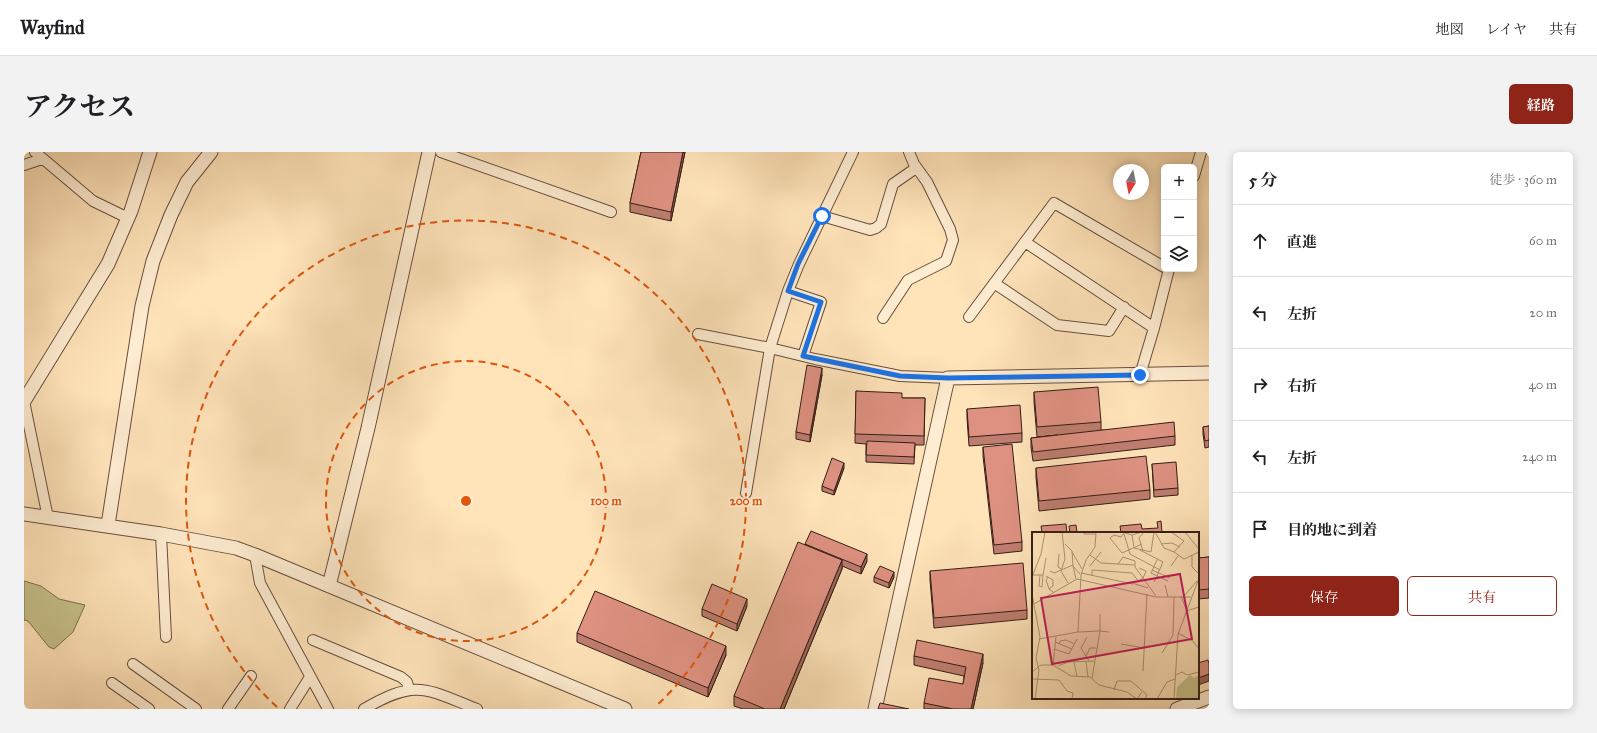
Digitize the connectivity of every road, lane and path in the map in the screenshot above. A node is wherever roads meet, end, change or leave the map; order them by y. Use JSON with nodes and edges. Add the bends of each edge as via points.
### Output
{"nodes":[{"id":1,"x":150,"y":152,"type":"edge"},
{"id":2,"x":211,"y":152,"type":"edge"},
{"id":3,"x":429,"y":152,"type":"edge"},
{"id":4,"x":441,"y":152,"type":"edge"},
{"id":5,"x":853,"y":152,"type":"edge"},
{"id":6,"x":909,"y":152,"type":"edge"},
{"id":7,"x":1201,"y":152,"type":"edge"},
{"id":8,"x":39,"y":155,"type":"edge"},
{"id":9,"x":24,"y":165,"type":"edge"},
{"id":10,"x":1197,"y":166,"type":"edge"},
{"id":11,"x":916,"y":168,"type":"junction"},
{"id":12,"x":610,"y":212,"type":"dead end"},
{"id":13,"x":822,"y":216,"type":"junction"},
{"id":14,"x":128,"y":218,"type":"junction"},
{"id":15,"x":1025,"y":242,"type":"junction"},
{"id":16,"x":1161,"y":265,"type":"edge"},
{"id":17,"x":1167,"y":272,"type":"edge"},
{"id":18,"x":994,"y":283,"type":"junction"},
{"id":19,"x":788,"y":291,"type":"junction"},
{"id":20,"x":1124,"y":307,"type":"junction"},
{"id":21,"x":969,"y":317,"type":"dead end"},
{"id":22,"x":883,"y":318,"type":"dead end"},
{"id":23,"x":1154,"y":328,"type":"junction"},
{"id":24,"x":698,"y":334,"type":"dead end"},
{"id":25,"x":770,"y":348,"type":"junction"},
{"id":26,"x":803,"y":356,"type":"junction"},
{"id":27,"x":1209,"y":373,"type":"edge"},
{"id":28,"x":1140,"y":375,"type":"junction"},
{"id":29,"x":948,"y":378,"type":"junction"},
{"id":30,"x":28,"y":388,"type":"edge"},
{"id":31,"x":24,"y":401,"type":"edge"},
{"id":32,"x":746,"y":493,"type":"dead end"},
{"id":33,"x":24,"y":514,"type":"edge"},
{"id":34,"x":48,"y":518,"type":"junction"},
{"id":35,"x":108,"y":526,"type":"junction"},
{"id":36,"x":161,"y":534,"type":"junction"},
{"id":37,"x":254,"y":555,"type":"junction"},
{"id":38,"x":329,"y":586,"type":"junction"},
{"id":39,"x":166,"y":637,"type":"dead end"},
{"id":40,"x":313,"y":640,"type":"dead end"},
{"id":41,"x":133,"y":664,"type":"dead end"},
{"id":42,"x":251,"y":676,"type":"dead end"},
{"id":43,"x":310,"y":677,"type":"junction"},
{"id":44,"x":112,"y":683,"type":"dead end"},
{"id":45,"x":409,"y":690,"type":"junction"},
{"id":46,"x":1209,"y":697,"type":"edge"},
{"id":47,"x":458,"y":705,"type":"edge"},
{"id":48,"x":376,"y":706,"type":"edge"},
{"id":49,"x":1182,"y":708,"type":"edge"},
{"id":50,"x":149,"y":709,"type":"edge"},
{"id":51,"x":196,"y":709,"type":"edge"},
{"id":52,"x":228,"y":709,"type":"edge"},
{"id":53,"x":290,"y":709,"type":"edge"},
{"id":54,"x":328,"y":709,"type":"edge"},
{"id":55,"x":364,"y":709,"type":"edge"},
{"id":56,"x":477,"y":709,"type":"edge"},
{"id":57,"x":625,"y":709,"type":"edge"},
{"id":58,"x":875,"y":709,"type":"edge"}],
"edges":[{"from":1,"to":14,"type":"street"},
{"from":2,"to":35,"type":"street","via":[[187,182],[153,261],[142,306]]},
{"from":3,"to":38,"type":"street","via":[[368,428]]},
{"from":4,"to":12,"type":"street"},
{"from":5,"to":13,"type":"street"},
{"from":6,"to":11,"type":"street"},
{"from":7,"to":10,"type":"street"},
{"from":8,"to":9,"type":"street"},
{"from":8,"to":14,"type":"street","via":[[93,201]]},
{"from":11,"to":13,"type":"street","via":[[893,184],[881,224],[876,228],[870,230]]},
{"from":11,"to":22,"type":"street","via":[[927,182],[953,240],[946,261],[908,280]]},
{"from":13,"to":19,"type":"street","via":[[798,264]]},
{"from":14,"to":30,"type":"street","via":[[108,264]]},
{"from":15,"to":16,"type":"street","via":[[1054,204]]},
{"from":15,"to":18,"type":"street"},
{"from":15,"to":20,"type":"street"},
{"from":17,"to":23,"type":"street"},
{"from":18,"to":20,"type":"street","via":[[1057,325],[1109,331]]},
{"from":18,"to":21,"type":"street"},
{"from":19,"to":25,"type":"street"},
{"from":19,"to":26,"type":"street","via":[[821,302]]},
{"from":20,"to":23,"type":"street"},
{"from":23,"to":28,"type":"street"},
{"from":24,"to":25,"type":"street"},
{"from":25,"to":26,"type":"street"},
{"from":25,"to":32,"type":"street"},
{"from":26,"to":29,"type":"street","via":[[900,376]]},
{"from":27,"to":28,"type":"street"},
{"from":28,"to":29,"type":"street"},
{"from":29,"to":58,"type":"street"},
{"from":30,"to":31,"type":"street"},
{"from":31,"to":34,"type":"street"},
{"from":33,"to":34,"type":"street"},
{"from":34,"to":35,"type":"street"},
{"from":35,"to":36,"type":"street"},
{"from":36,"to":37,"type":"street","via":[[236,548]]},
{"from":36,"to":39,"type":"street"},
{"from":37,"to":38,"type":"street"},
{"from":37,"to":43,"type":"street","via":[[260,583]]},
{"from":38,"to":57,"type":"street"},
{"from":40,"to":45,"type":"street","via":[[401,677],[407,682]]},
{"from":41,"to":51,"type":"street"},
{"from":42,"to":52,"type":"street"},
{"from":43,"to":53,"type":"street"},
{"from":43,"to":54,"type":"street"},
{"from":44,"to":50,"type":"street"},
{"from":45,"to":47,"type":"street","via":[[426,689]]},
{"from":45,"to":48,"type":"street","via":[[395,693]]},
{"from":46,"to":49,"type":"street"},
{"from":47,"to":56,"type":"street"},
{"from":48,"to":55,"type":"street"}]}
